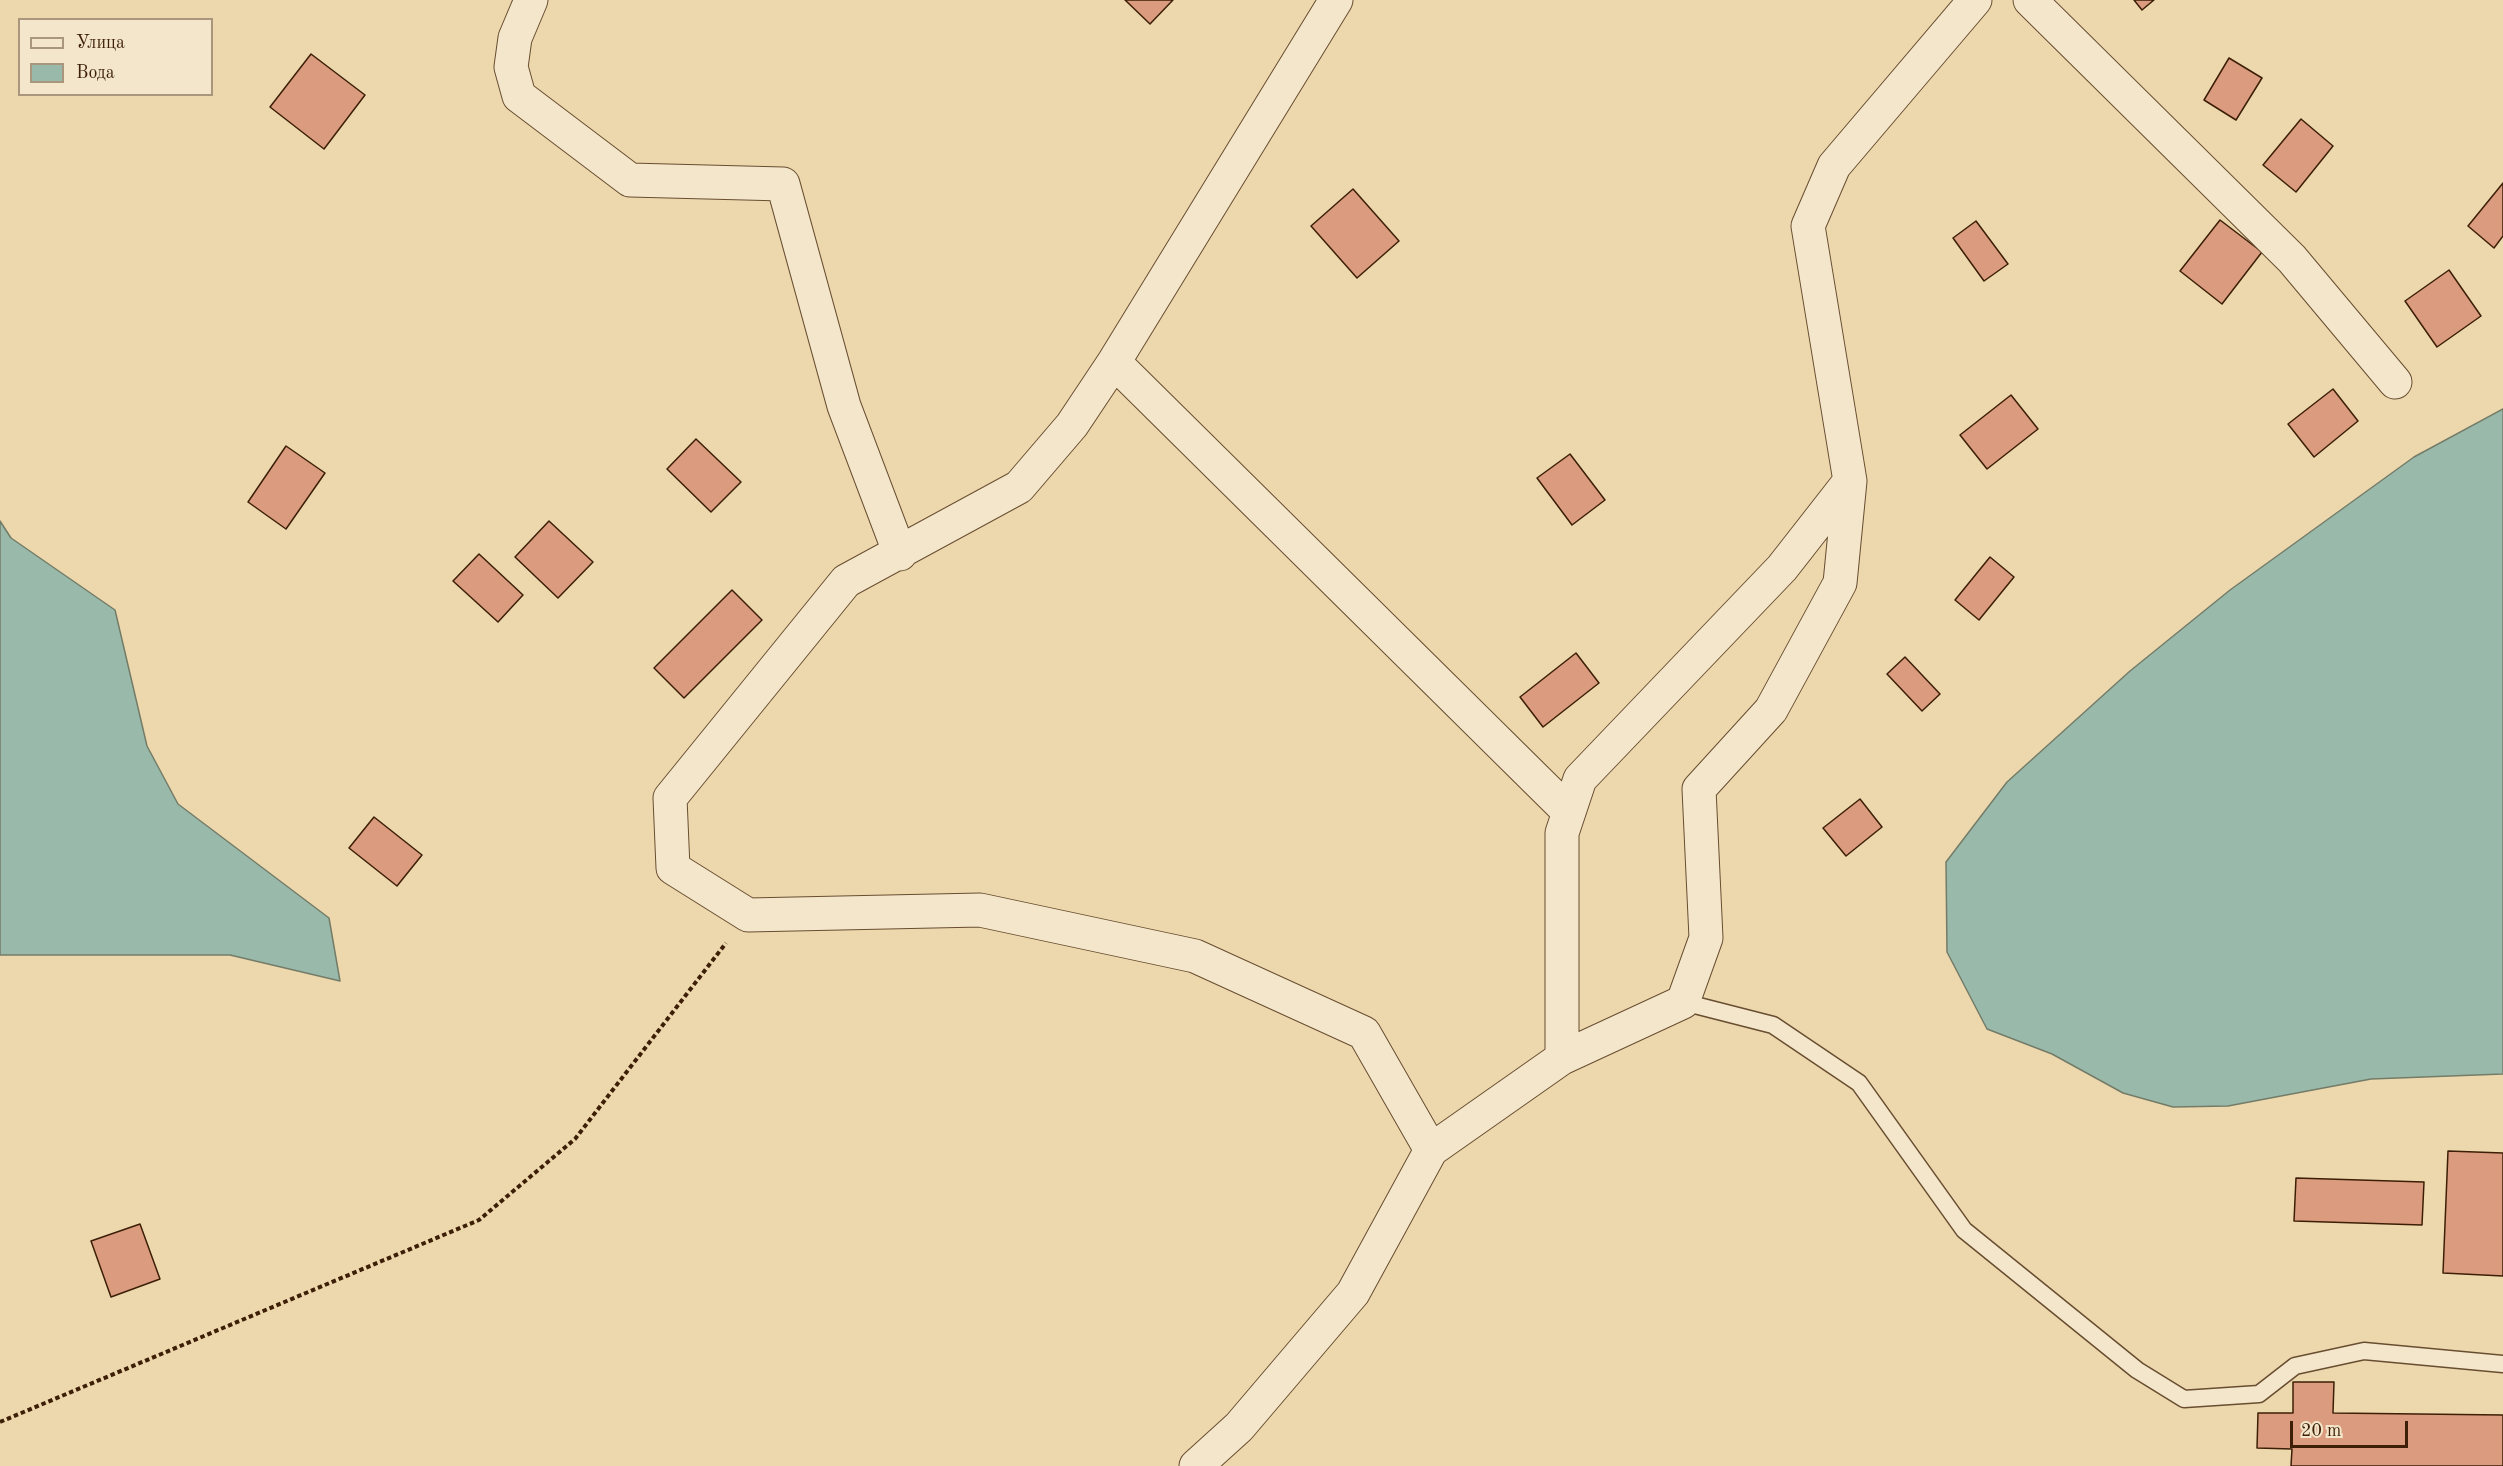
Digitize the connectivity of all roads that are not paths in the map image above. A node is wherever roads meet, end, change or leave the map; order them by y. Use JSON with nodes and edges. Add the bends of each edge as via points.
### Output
{"nodes":[{"id":1,"x":531,"y":0,"type":"edge"},
{"id":2,"x":1336,"y":0,"type":"edge"},
{"id":3,"x":1975,"y":0,"type":"edge"},
{"id":4,"x":2030,"y":0,"type":"edge"},
{"id":5,"x":1114,"y":362,"type":"junction"},
{"id":6,"x":2395,"y":382,"type":"dead end"},
{"id":7,"x":1850,"y":481,"type":"junction"},
{"id":8,"x":900,"y":554,"type":"junction"},
{"id":9,"x":1569,"y":812,"type":"junction"},
{"id":10,"x":1683,"y":1002,"type":"junction"},
{"id":11,"x":1562,"y":1058,"type":"junction"},
{"id":12,"x":1431,"y":1150,"type":"junction"},
{"id":13,"x":2503,"y":1364,"type":"edge"},
{"id":14,"x":1196,"y":1466,"type":"edge"}],
"edges":[{"from":1,"to":8,"type":"street","via":[[515,38],[511,67],[519,96],[630,180],[783,184],[844,406]]},
{"from":2,"to":5,"type":"street"},
{"from":3,"to":7,"type":"street","via":[[1834,166],[1808,226]]},
{"from":4,"to":6,"type":"street","via":[[2292,259]]},
{"from":5,"to":8,"type":"street","via":[[1072,425],[1019,487]]},
{"from":5,"to":9,"type":"street"},
{"from":7,"to":9,"type":"street","via":[[1782,568],[1580,779]]},
{"from":7,"to":10,"type":"street","via":[[1840,583],[1771,710],[1699,789],[1706,938]]},
{"from":8,"to":12,"type":"street","via":[[846,581],[670,798],[673,868],[748,915],[980,910],[1195,956],[1364,1033]]},
{"from":9,"to":11,"type":"street","via":[[1562,833]]},
{"from":10,"to":11,"type":"street"},
{"from":10,"to":13,"type":"lane","via":[[1773,1025],[1859,1083],[1964,1230],[2137,1370],[2184,1400],[2259,1394],[2295,1366],[2364,1351]]},
{"from":11,"to":12,"type":"street"},
{"from":12,"to":14,"type":"street","via":[[1353,1293],[1239,1426]]}]}
